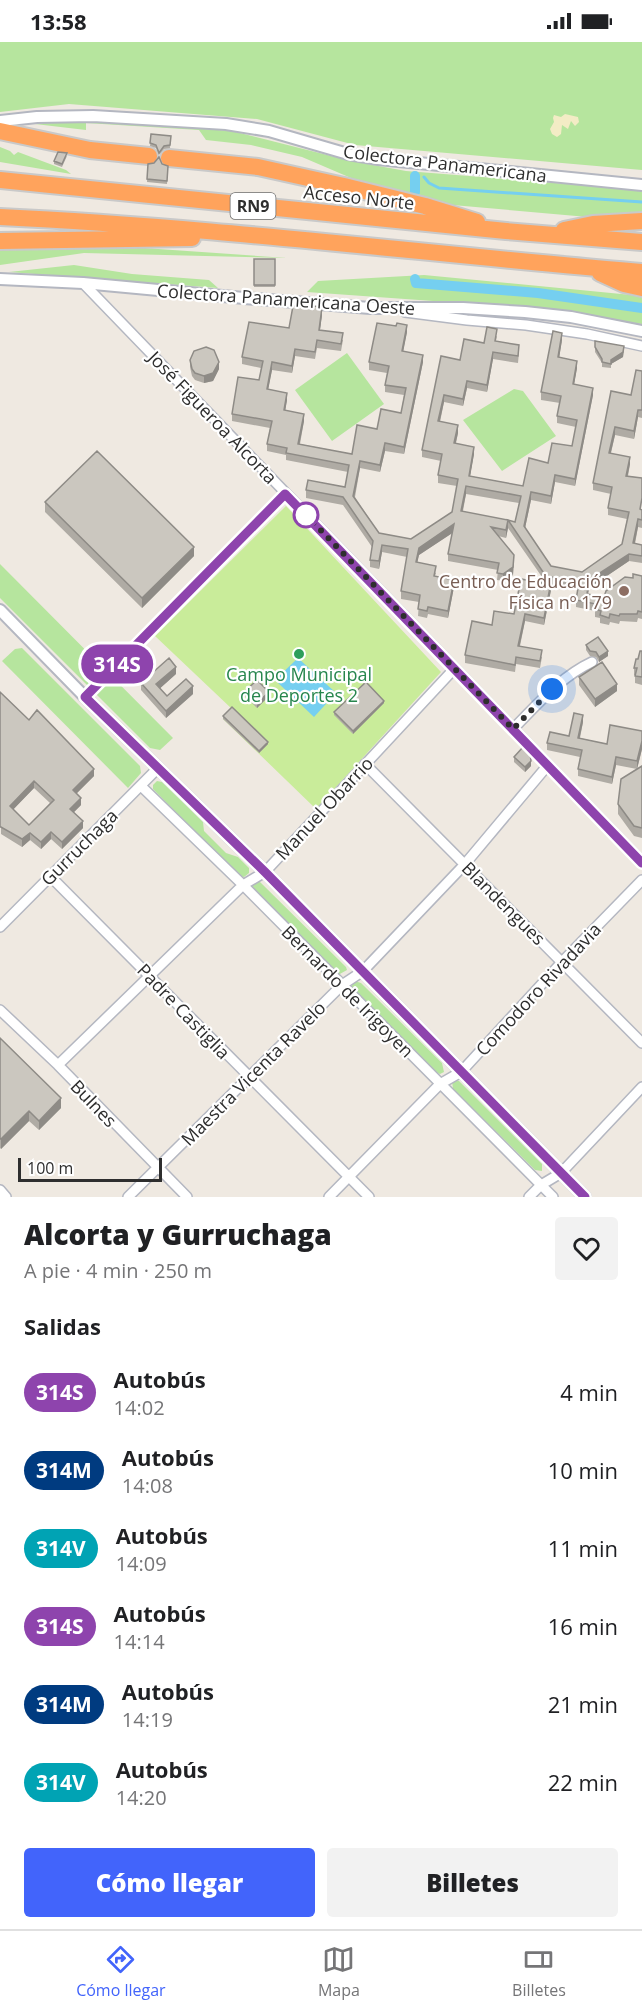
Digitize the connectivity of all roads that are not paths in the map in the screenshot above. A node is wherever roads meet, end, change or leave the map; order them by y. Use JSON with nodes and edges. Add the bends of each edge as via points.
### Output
{"nodes":[{"id":1,"x":0,"y":121,"type":"edge"},
{"id":2,"x":0,"y":131,"type":"edge"},
{"id":3,"x":149,"y":156,"type":"dead end"},
{"id":4,"x":169,"y":158,"type":"dead end"},
{"id":5,"x":0,"y":180,"type":"edge"},
{"id":6,"x":642,"y":185,"type":"edge"},
{"id":7,"x":0,"y":217,"type":"edge"},
{"id":8,"x":642,"y":221,"type":"edge"},
{"id":9,"x":506,"y":231,"type":"junction"},
{"id":10,"x":240,"y":233,"type":"junction"},
{"id":11,"x":539,"y":234,"type":"junction"},
{"id":12,"x":0,"y":241,"type":"edge"},
{"id":13,"x":642,"y":243,"type":"edge"},
{"id":14,"x":585,"y":267,"type":"junction"},
{"id":15,"x":642,"y":272,"type":"edge"},
{"id":16,"x":0,"y":279,"type":"edge"},
{"id":17,"x":83,"y":283,"type":"junction"},
{"id":18,"x":642,"y":288,"type":"edge"},
{"id":19,"x":382,"y":308,"type":"junction"},
{"id":20,"x":642,"y":331,"type":"edge"},
{"id":21,"x":642,"y":346,"type":"edge"},
{"id":22,"x":285,"y":494,"type":"junction"},
{"id":23,"x":0,"y":610,"type":"edge"},
{"id":24,"x":591,"y":662,"type":"dead end"},
{"id":25,"x":454,"y":669,"type":"junction"},
{"id":26,"x":85,"y":697,"type":"junction"},
{"id":27,"x":513,"y":729,"type":"junction"},
{"id":28,"x":365,"y":764,"type":"junction"},
{"id":29,"x":548,"y":765,"type":"junction"},
{"id":30,"x":158,"y":768,"type":"junction"},
{"id":31,"x":141,"y":786,"type":"junction"},
{"id":32,"x":642,"y":862,"type":"edge"},
{"id":33,"x":465,"y":864,"type":"junction"},
{"id":34,"x":265,"y":872,"type":"junction"},
{"id":35,"x":50,"y":876,"type":"junction"},
{"id":36,"x":642,"y":879,"type":"edge"},
{"id":37,"x":243,"y":885,"type":"junction"},
{"id":38,"x":0,"y":927,"type":"edge"},
{"id":39,"x":562,"y":962,"type":"junction"},
{"id":40,"x":363,"y":971,"type":"junction"},
{"id":41,"x":150,"y":977,"type":"junction"},
{"id":42,"x":342,"y":985,"type":"junction"},
{"id":43,"x":0,"y":1010,"type":"edge"},
{"id":44,"x":642,"y":1043,"type":"edge"},
{"id":45,"x":58,"y":1065,"type":"junction"},
{"id":46,"x":460,"y":1072,"type":"junction"},
{"id":47,"x":249,"y":1078,"type":"junction"},
{"id":48,"x":440,"y":1084,"type":"junction"},
{"id":49,"x":642,"y":1087,"type":"edge"},
{"id":50,"x":158,"y":1168,"type":"junction"},
{"id":51,"x":561,"y":1173,"type":"junction"},
{"id":52,"x":349,"y":1177,"type":"junction"},
{"id":53,"x":541,"y":1185,"type":"junction"},
{"id":54,"x":0,"y":1190,"type":"edge"},
{"id":55,"x":6,"y":1197,"type":"edge"},
{"id":56,"x":128,"y":1197,"type":"edge"},
{"id":57,"x":187,"y":1197,"type":"edge"},
{"id":58,"x":329,"y":1197,"type":"edge"},
{"id":59,"x":369,"y":1197,"type":"edge"},
{"id":60,"x":529,"y":1197,"type":"edge"},
{"id":61,"x":553,"y":1197,"type":"edge"},
{"id":62,"x":585,"y":1197,"type":"edge"}],
"edges":[{"from":1,"to":6,"type":"street","name":"Colectora Panamericana","via":[[93,116],[226,124],[378,159]]},
{"from":2,"to":3,"type":"highway","via":[[90,150]]},
{"from":4,"to":9,"type":"highway","via":[[258,167],[441,210]]},
{"from":5,"to":9,"type":"highway","name":"Acceso Norte","number":"RN9"},
{"from":7,"to":10,"type":"highway","number":"RN9"},
{"from":8,"to":11,"type":"highway","via":[[593,224]]},
{"from":9,"to":11,"type":"highway","name":"Acceso Norte","number":"RN9"},
{"from":10,"to":12,"type":"highway","via":[[176,239]]},
{"from":10,"to":14,"type":"highway","number":"RN9"},
{"from":11,"to":13,"type":"highway","name":"Acceso Norte","number":"RN9"},
{"from":14,"to":15,"type":"highway","number":"RN9"},
{"from":14,"to":18,"type":"highway"},
{"from":16,"to":17,"type":"street","name":"Colectora Panamericana Oeste"},
{"from":17,"to":19,"type":"street","name":"Colectora Panamericana Oeste"},
{"from":17,"to":22,"type":"street","name":"José Figueroa Alcorta"},
{"from":19,"to":20,"type":"street","name":"Colectora Panamericana Oeste","via":[[525,312]]},
{"from":19,"to":21,"type":"street","via":[[526,325]]},
{"from":22,"to":25,"type":"street","name":"José Figueroa Alcorta"},
{"from":22,"to":26,"type":"street"},
{"from":23,"to":26,"type":"street","name":"Bernardo de Irigoyen"},
{"from":24,"to":27,"type":"street","via":[[552,689]]},
{"from":25,"to":27,"type":"street","name":"José Figueroa Alcorta"},
{"from":25,"to":28,"type":"street","name":"Manuel Obarrio"},
{"from":26,"to":30,"type":"street","name":"Bernardo de Irigoyen"},
{"from":27,"to":29,"type":"street","name":"José Figueroa Alcorta"},
{"from":28,"to":33,"type":"street","name":"Blandengues"},
{"from":28,"to":34,"type":"street","name":"Manuel Obarrio"},
{"from":29,"to":32,"type":"street","name":"José Figueroa Alcorta"},
{"from":29,"to":33,"type":"street","name":"Maestra Vicenta Ravelo"},
{"from":30,"to":31,"type":"street","name":"Gurruchaga"},
{"from":30,"to":34,"type":"street","name":"Bernardo de Irigoyen"},
{"from":31,"to":35,"type":"street","name":"Gurruchaga"},
{"from":31,"to":37,"type":"street","name":"Bernardo de Irigoyen"},
{"from":33,"to":39,"type":"street","name":"Blandengues"},
{"from":33,"to":40,"type":"street","name":"Maestra Vicenta Ravelo"},
{"from":34,"to":37,"type":"street","name":"Manuel Obarrio"},
{"from":34,"to":40,"type":"street","name":"Bernardo de Irigoyen"},
{"from":35,"to":38,"type":"street","name":"Gurruchaga"},
{"from":35,"to":41,"type":"street","name":"Padre Castiglia"},
{"from":36,"to":39,"type":"street","name":"Comodoro Rivadavia"},
{"from":37,"to":41,"type":"street","name":"Manuel Obarrio"},
{"from":37,"to":42,"type":"street","name":"Bernardo de Irigoyen"},
{"from":39,"to":44,"type":"street","name":"Blandengues"},
{"from":39,"to":46,"type":"street","name":"Comodoro Rivadavia"},
{"from":40,"to":42,"type":"street","name":"Maestra Vicenta Ravelo"},
{"from":40,"to":46,"type":"street","name":"Bernardo de Irigoyen"},
{"from":41,"to":45,"type":"street","name":"Manuel Obarrio"},
{"from":41,"to":47,"type":"street","name":"Padre Castiglia"},
{"from":42,"to":47,"type":"street","name":"Maestra Vicenta Ravelo"},
{"from":42,"to":48,"type":"street","name":"Bernardo de Irigoyen"},
{"from":43,"to":45,"type":"street","name":"Bulnes"},
{"from":45,"to":50,"type":"street","name":"Bulnes"},
{"from":46,"to":48,"type":"street","name":"Comodoro Rivadavia"},
{"from":46,"to":51,"type":"street","name":"Bernardo de Irigoyen"},
{"from":47,"to":50,"type":"street","name":"Maestra Vicenta Ravelo"},
{"from":47,"to":52,"type":"street","name":"Padre Castiglia"},
{"from":48,"to":52,"type":"street","name":"Comodoro Rivadavia"},
{"from":48,"to":53,"type":"street","name":"Bernardo de Irigoyen"},
{"from":49,"to":51,"type":"street"},
{"from":50,"to":56,"type":"street","name":"Maestra Vicenta Ravelo"},
{"from":50,"to":57,"type":"street","name":"Bulnes"},
{"from":51,"to":53,"type":"street"},
{"from":51,"to":62,"type":"street","name":"Bernardo de Irigoyen"},
{"from":52,"to":58,"type":"street","name":"Comodoro Rivadavia"},
{"from":52,"to":59,"type":"street","name":"Padre Castiglia"},
{"from":53,"to":60,"type":"street"},
{"from":53,"to":61,"type":"street","name":"Bernardo de Irigoyen"},
{"from":54,"to":55,"type":"street"}]}
